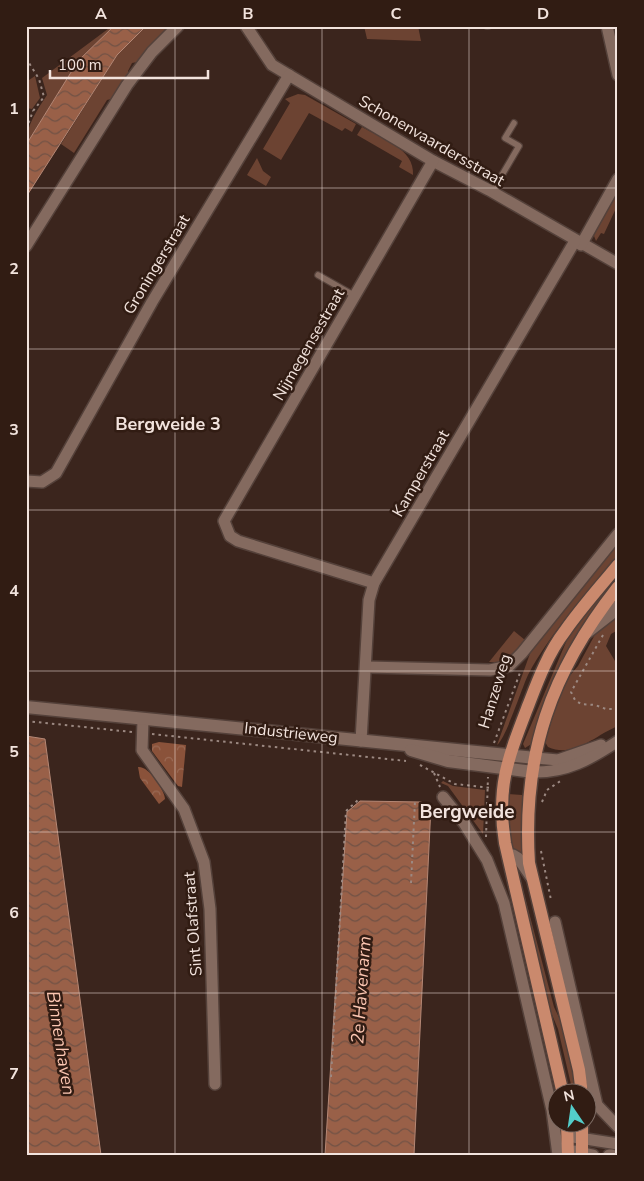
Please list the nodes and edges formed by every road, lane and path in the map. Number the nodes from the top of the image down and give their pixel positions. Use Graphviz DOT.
graph roads {
  1 [pos="178,26"];
  2 [pos="246,26"];
  3 [pos="607,26"];
  4 [pos="26,58"];
  5 [pos="617,69"];
  6 [pos="289,75"];
  7 [pos="26,111"];
  8 [pos="33,111"];
  9 [pos="514,123"];
  10 [pos="26,130"];
  11 [pos="433,161"];
  12 [pos="618,179"];
  13 [pos="492,192"];
  14 [pos="578,243"];
  15 [pos="26,246"];
  16 [pos="618,264"];
  17 [pos="318,275"];
  18 [pos="355,296"];
  19 [pos="26,481"];
  20 [pos="618,534"];
  21 [pos="618,565"];
  22 [pos="374,583"];
  23 [pos="618,587"];
  24 [pos="614,611"];
  25 [pos="583,636"];
  26 [pos="522,653"];
  27 [pos="367,667"];
  28 [pos="26,707"];
  29 [pos="618,709"];
  30 [pos="143,720"];
  31 [pos="26,721"];
  32 [pos="142,733"];
  33 [pos="618,736"];
  34 [pos="362,741"];
  35 [pos="618,741"];
  36 [pos="399,746"];
  37 [pos="491,753"];
  38 [pos="509,756"];
  39 [pos="536,758"];
  40 [pos="412,761"];
  41 [pos="419,765"];
  42 [pos="489,766"];
  43 [pos="506,768"];
  44 [pos="433,772"];
  45 [pos="533,772"];
  46 [pos="487,788"];
  47 [pos="502,788"];
  48 [pos="530,790"];
  49 [pos="443,796"];
  50 [pos="358,800"];
  51 [pos="414,801"];
  52 [pos="540,806"];
  53 [pos="486,837"];
  54 [pos="540,843"];
  55 [pos="508,856"];
  56 [pos="533,880"];
  57 [pos="411,883"];
  58 [pos="555,922"];
  59 [pos="331,1077"];
  60 [pos="215,1084"];
  61 [pos="561,1084"];
  62 [pos="580,1084"];
  63 [pos="618,1127"];
  64 [pos="582,1134"];
  65 [pos="582,1138"];
  66 [pos="566,1144"];
  67 [pos="618,1144"];
  68 [pos="586,1154"];
  1 -- 15 [label="street"];
  2 -- 6 [label="street, Schonenvaardersstraat"];
  3 -- 5 [label="street"];
  4 -- 8 [label="path"];
  6 -- 11 [label="street, Schonenvaardersstraat"];
  6 -- 19 [label="street, Groningerstraat"];
  7 -- 8 [label="path"];
  8 -- 10 [label="path"];
  9 -- 13 [label="lane"];
  11 -- 13 [label="street, Schonenvaardersstraat"];
  11 -- 18 [label="street, Nijmegensestraat"];
  12 -- 14 [label="street, Kamperstraat"];
  13 -- 14 [label="street, Schonenvaardersstraat"];
  14 -- 16 [label="street, Schonenvaardersstraat"];
  14 -- 22 [label="street, Kamperstraat"];
  17 -- 18 [label="lane"];
  18 -- 22 [label="street, Nijmegensestraat"];
  20 -- 26 [label="street, Hanzeweg"];
  21 -- 38 [label="main road"];
  22 -- 27 [label="street, Kamperstraat"];
  23 -- 25 [label="main road"];
  24 -- 25 [label="street"];
  24 -- 29 [label="path"];
  25 -- 39 [label="main road"];
  26 -- 27 [label="street"];
  26 -- 37 [label="path, Hanzeweg"];
  27 -- 34 [label="street, Kamperstraat"];
  28 -- 30 [label="street, Industrieweg"];
  30 -- 32 [label="street, Sint Olafstraat"];
  30 -- 34 [label="street, Industrieweg"];
  31 -- 32 [label="path, Industrieweg"];
  32 -- 40 [label="path, Industrieweg"];
  32 -- 60 [label="street, Sint Olafstraat"];
  33 -- 39 [label="street"];
  34 -- 36 [label="street, Industrieweg"];
  35 -- 45 [label="street"];
  36 -- 37 [label="street, Industrieweg"];
  36 -- 42 [label="street, Industrieweg"];
  37 -- 38 [label="street, Industrieweg"];
  38 -- 39 [label="street, Industrieweg"];
  38 -- 43 [label="main road"];
  39 -- 45 [label="main road"];
  41 -- 44 [label="path"];
  42 -- 43 [label="street, Industrieweg"];
  42 -- 46 [label="path"];
  43 -- 45 [label="street, Industrieweg"];
  43 -- 47 [label="main road"];
  44 -- 46 [label="path"];
  44 -- 49 [label="path"];
  45 -- 48 [label="main road"];
  46 -- 47 [label="path"];
  46 -- 53 [label="path"];
  47 -- 55 [label="main road"];
  48 -- 52 [label="path"];
  48 -- 56 [label="main road"];
  49 -- 66 [label="street"];
  50 -- 59 [label="path"];
  51 -- 57 [label="path"];
  54 -- 58 [label="path"];
  55 -- 56 [label="street"];
  55 -- 61 [label="main road"];
  56 -- 62 [label="main road"];
  58 -- 63 [label="street"];
  64 -- 65 [label="main road"];
  65 -- 66 [label="street"];
  65 -- 67 [label="street"];
  65 -- 68 [label="main road"];
  66 -- 68 [label="street"];
}
